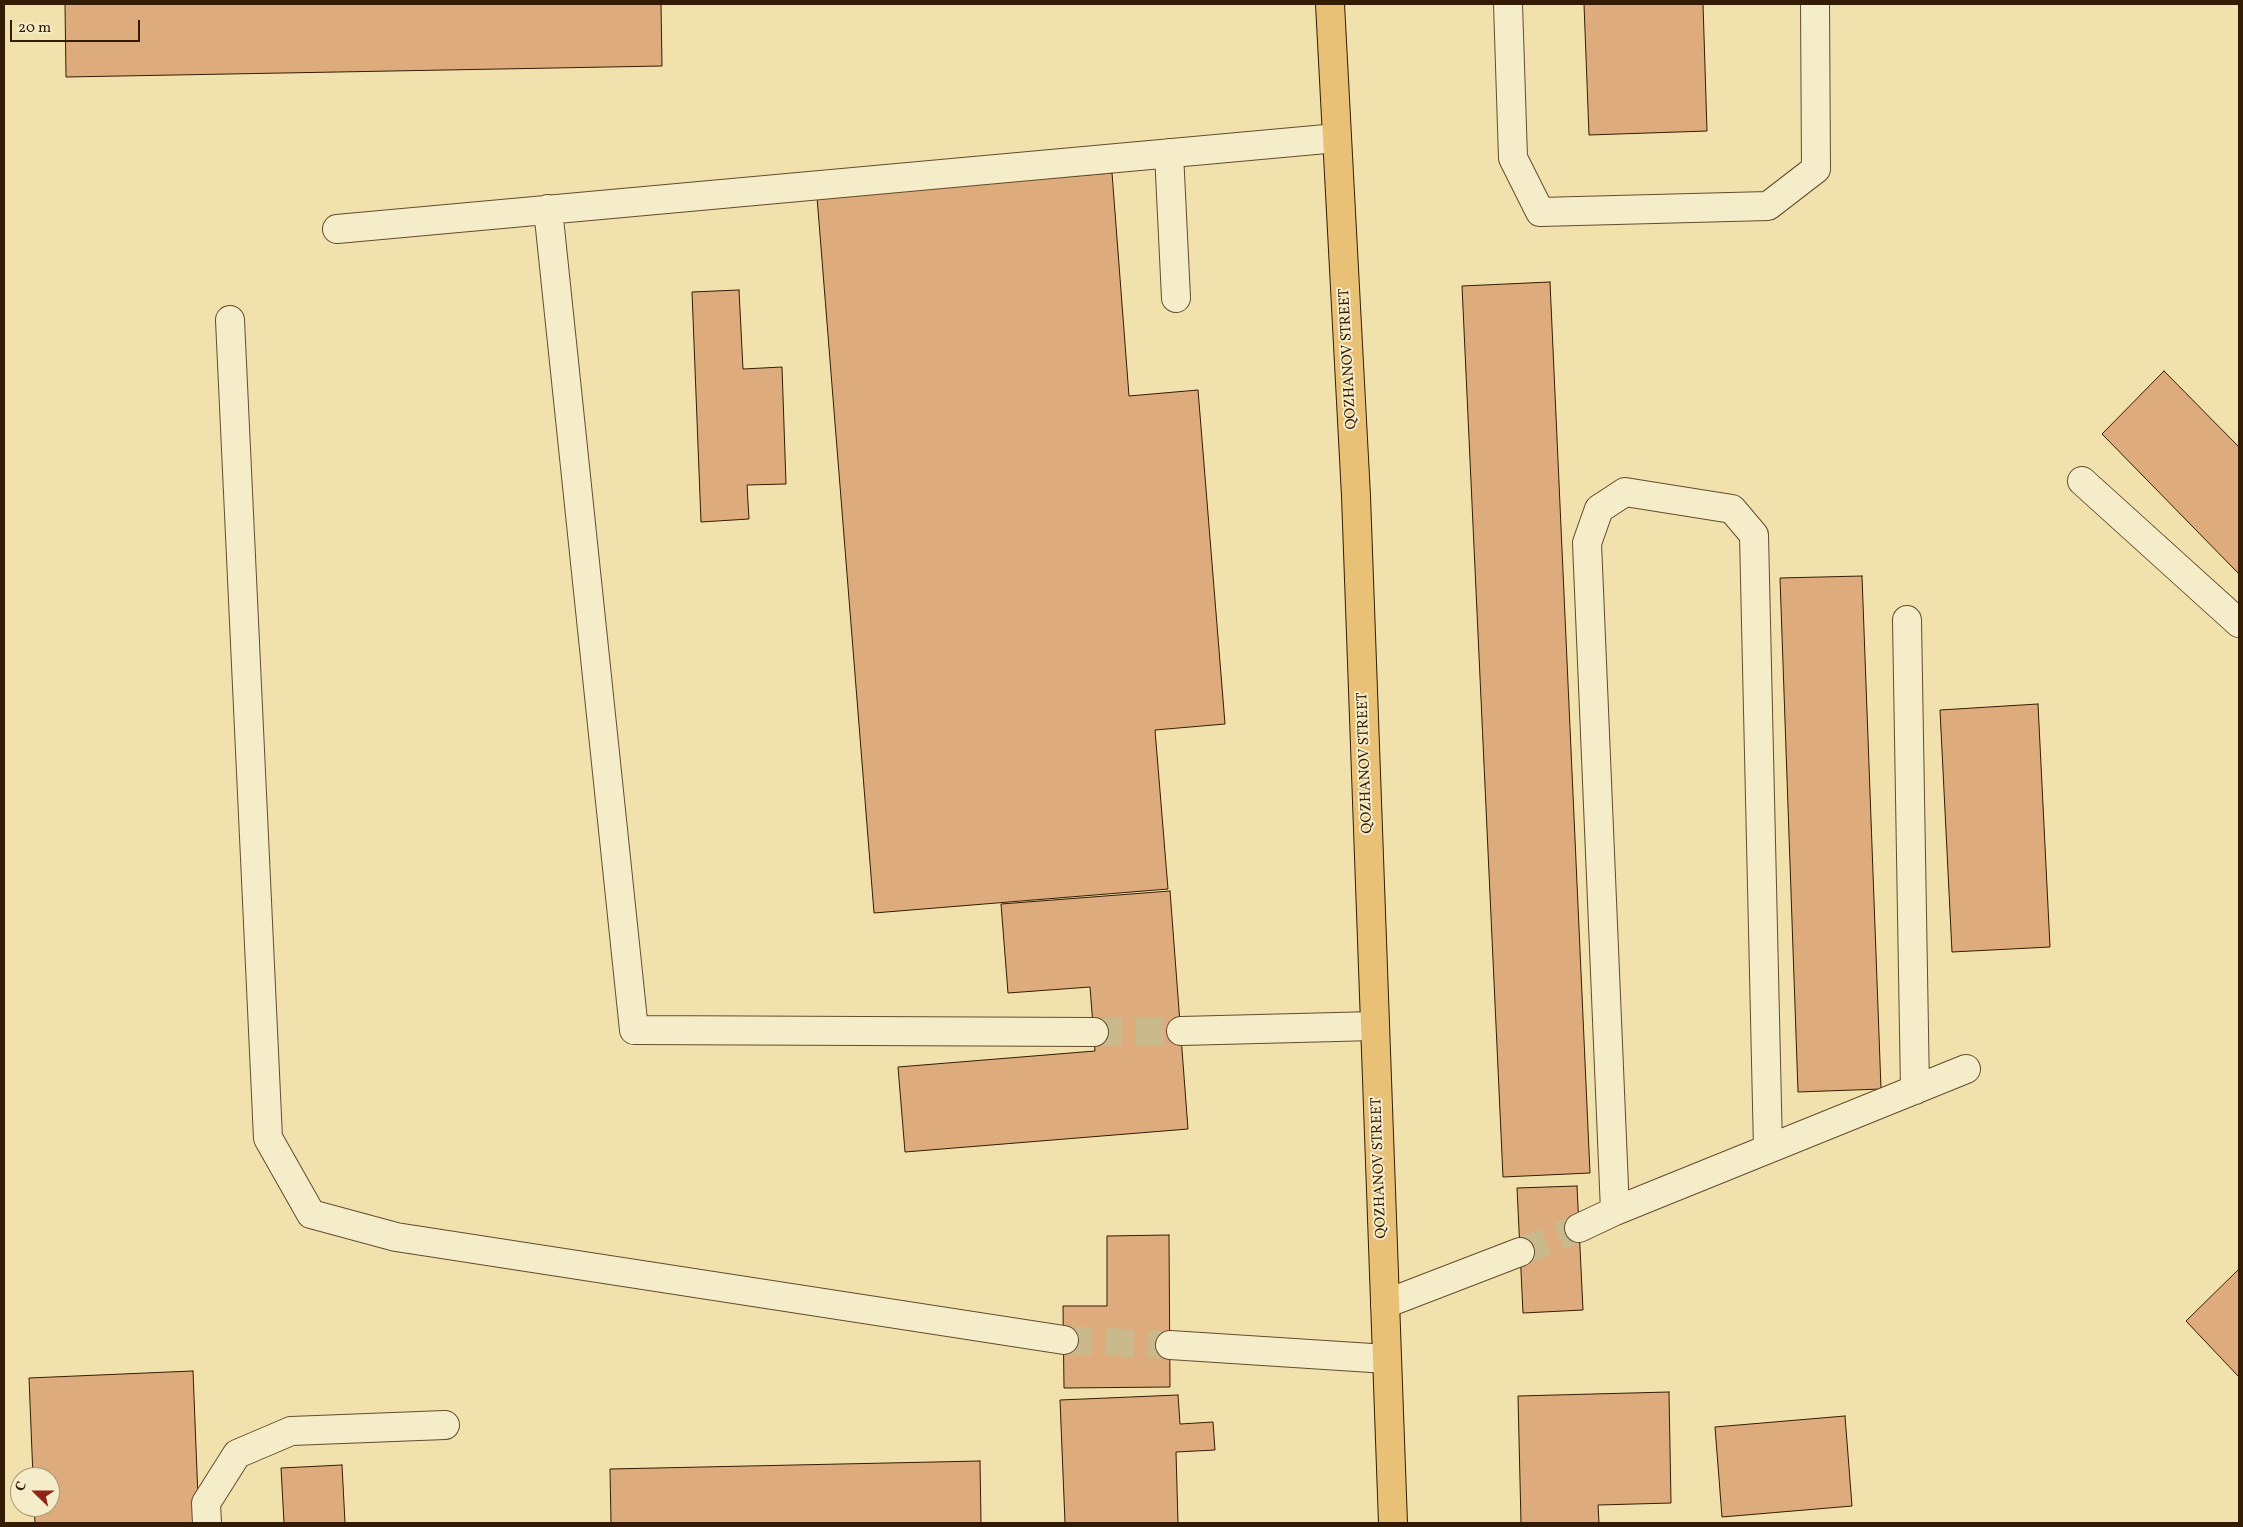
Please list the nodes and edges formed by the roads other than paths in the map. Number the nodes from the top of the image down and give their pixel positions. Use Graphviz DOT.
graph roads {
  1 [pos="1330,4"];
  2 [pos="1508,4"];
  3 [pos="1815,4"];
  4 [pos="1337,138"];
  5 [pos="1169,153"];
  6 [pos="548,209"];
  7 [pos="338,229"];
  8 [pos="1176,298"];
  9 [pos="230,320"];
  10 [pos="2082,481"];
  11 [pos="1908,620"];
  12 [pos="2239,623"];
  13 [pos="1375,1026"];
  14 [pos="1181,1031"];
  15 [pos="1094,1032"];
  16 [pos="1966,1070"];
  17 [pos="1915,1090"];
  18 [pos="1768,1149"];
  19 [pos="1615,1211"];
  20 [pos="1578,1228"];
  21 [pos="1520,1252"];
  22 [pos="1385,1304"];
  23 [pos="1064,1340"];
  24 [pos="1170,1345"];
  25 [pos="1387,1360"];
  26 [pos="445,1425"];
  27 [pos="207,1523"];
  28 [pos="1393,1523"];
  1 -- 4 [label="main road, QOZHANOV STREET"];
  2 -- 3 [label="street"];
  4 -- 5 [label="street"];
  4 -- 13 [label="main road, QOZHANOV STREET"];
  5 -- 6 [label="street"];
  5 -- 8 [label="street"];
  6 -- 7 [label="street"];
  6 -- 15 [label="street"];
  9 -- 23 [label="street"];
  10 -- 12 [label="street"];
  11 -- 17 [label="street"];
  13 -- 14 [label="street"];
  13 -- 22 [label="main road, QOZHANOV STREET"];
  16 -- 17 [label="street"];
  17 -- 18 [label="street"];
  18 -- 19 [label="street"];
  18 -- 19 [label="street"];
  19 -- 20 [label="street"];
  21 -- 22 [label="street"];
  22 -- 25 [label="main road, QOZHANOV STREET"];
  24 -- 25 [label="street"];
  25 -- 28 [label="main road, QOZHANOV STREET"];
  26 -- 27 [label="street"];
}
